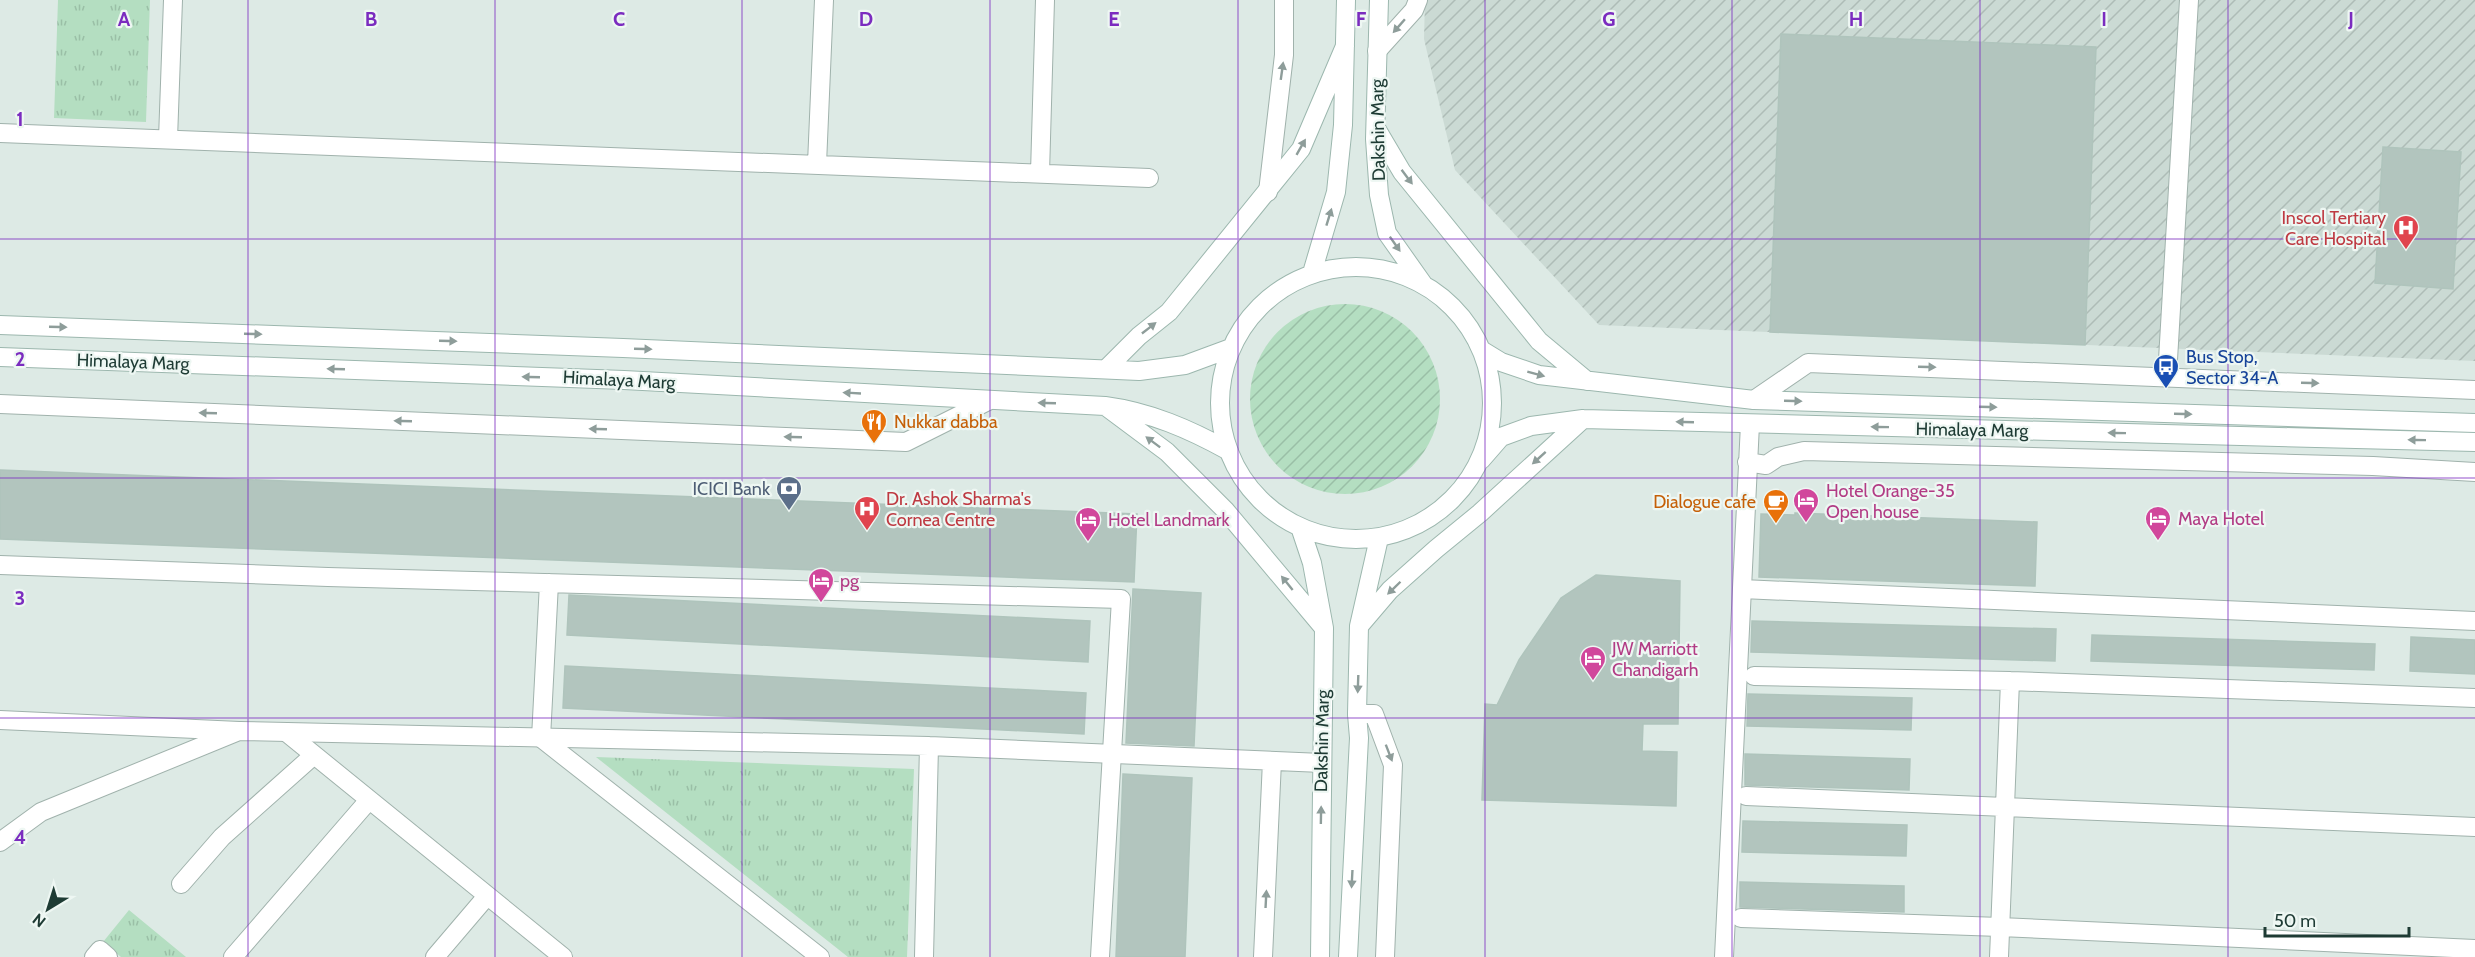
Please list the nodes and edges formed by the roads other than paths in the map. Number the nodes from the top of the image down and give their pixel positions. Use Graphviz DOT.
graph roads {
  1 [pos="172,0"];
  2 [pos="824,0"];
  3 [pos="1045,0"];
  4 [pos="1284,0"];
  5 [pos="1346,0"];
  6 [pos="1379,0"];
  7 [pos="1418,0"];
  8 [pos="2189,0"];
  9 [pos="1345,46"];
  10 [pos="1377,51"];
  11 [pos="1376,128"];
  12 [pos="0,132"];
  13 [pos="168,139"];
  14 [pos="817,164"];
  15 [pos="1040,173"];
  16 [pos="1149,178"];
  17 [pos="1268,192"];
  18 [pos="1312,273"];
  19 [pos="1423,284"];
  20 [pos="0,325"];
  21 [pos="1231,348"];
  22 [pos="1483,351"];
  23 [pos="0,357"];
  24 [pos="1107,368"];
  25 [pos="2167,377"];
  26 [pos="1587,381"];
  27 [pos="2475,390"];
  28 [pos="1754,400"];
  29 [pos="988,401"];
  30 [pos="0,404"];
  31 [pos="1105,406"];
  32 [pos="1583,419"];
  33 [pos="2475,423"];
  34 [pos="1750,424"];
  35 [pos="2475,442"];
  36 [pos="1228,451"];
  37 [pos="1481,460"];
  38 [pos="1747,462"];
  39 [pos="2475,472"];
  40 [pos="1300,527"];
  41 [pos="1379,538"];
  42 [pos="0,565"];
  43 [pos="549,584"];
  44 [pos="1742,589"];
  45 [pos="2475,621"];
  46 [pos="1359,626"];
  47 [pos="1324,628"];
  48 [pos="1754,676"];
  49 [pos="2010,681"];
  50 [pos="2475,698"];
  51 [pos="1357,714"];
  52 [pos="0,720"];
  53 [pos="239,731"];
  54 [pos="286,732"];
  55 [pos="541,738"];
  56 [pos="929,746"];
  57 [pos="1111,754"];
  58 [pos="314,755"];
  59 [pos="1272,761"];
  60 [pos="1322,763"];
  61 [pos="1746,796"];
  62 [pos="369,800"];
  63 [pos="2005,806"];
  64 [pos="2475,827"];
  65 [pos="0,842"];
  66 [pos="181,884"];
  67 [pos="487,896"];
  68 [pos="1741,918"];
  69 [pos="2000,927"];
  70 [pos="2475,950"];
  71 [pos="94,957"];
  72 [pos="108,957"];
  73 [pos="233,957"];
  74 [pos="435,957"];
  75 [pos="562,957"];
  76 [pos="820,957"];
  77 [pos="924,957"];
  78 [pos="1100,957"];
  79 [pos="1263,957"];
  80 [pos="1320,957"];
  81 [pos="1348,957"];
  82 [pos="1385,957"];
  83 [pos="1724,957"];
  84 [pos="1999,957"];
  1 -- 13 [label="street"];
  2 -- 14 [label="street"];
  3 -- 15 [label="street"];
  17 -- 4 [label="street, one-way"];
  5 -- 9 [label="street, Dakshin Marg"];
  6 -- 10 [label="street, Dakshin Marg"];
  7 -- 10 [label="street, one-way"];
  8 -- 25 [label="street"];
  17 -- 9 [label="street, one-way"];
  18 -- 9 [label="street, Dakshin Marg, one-way"];
  10 -- 11 [label="street, Dakshin Marg"];
  11 -- 19 [label="street, Dakshin Marg, one-way"];
  11 -- 26 [label="street, one-way"];
  12 -- 13 [label="street"];
  13 -- 14 [label="street"];
  14 -- 15 [label="street"];
  15 -- 16 [label="street"];
  24 -- 17 [label="street, one-way"];
  18 -- 19 [label="street"];
  18 -- 21 [label="street"];
  19 -- 22 [label="street"];
  20 -- 24 [label="street, Himalaya Marg, one-way"];
  21 -- 24 [label="street, Himalaya Marg"];
  21 -- 36 [label="street"];
  22 -- 26 [label="street, Himalaya Marg, one-way"];
  22 -- 37 [label="street"];
  29 -- 23 [label="street, Himalaya Marg, one-way"];
  25 -- 27 [label="street, one-way"];
  28 -- 25 [label="street, one-way"];
  26 -- 28 [label="street, Himalaya Marg"];
  28 -- 33 [label="street, Himalaya Marg, one-way"];
  29 -- 30 [label="street, one-way"];
  31 -- 29 [label="street, Himalaya Marg, one-way"];
  31 -- 36 [label="street, Himalaya Marg"];
  47 -- 31 [label="street, one-way"];
  34 -- 32 [label="street, Himalaya Marg, one-way"];
  32 -- 37 [label="street, Himalaya Marg"];
  32 -- 46 [label="street, one-way"];
  35 -- 34 [label="street, Himalaya Marg, one-way"];
  34 -- 38 [label="street"];
  36 -- 40 [label="street"];
  37 -- 41 [label="street"];
  38 -- 39 [label="street"];
  38 -- 44 [label="street"];
  40 -- 41 [label="street"];
  40 -- 47 [label="street, Dakshin Marg"];
  41 -- 46 [label="street, Dakshin Marg"];
  42 -- 43 [label="street"];
  43 -- 55 [label="street"];
  43 -- 57 [label="street"];
  44 -- 45 [label="street"];
  44 -- 83 [label="street"];
  46 -- 51 [label="street, Dakshin Marg, one-way"];
  47 -- 60 [label="street, Dakshin Marg"];
  48 -- 49 [label="street"];
  49 -- 50 [label="street"];
  49 -- 63 [label="street"];
  51 -- 81 [label="street, Dakshin Marg, one-way"];
  51 -- 82 [label="street, one-way"];
  52 -- 53 [label="street"];
  53 -- 54 [label="street"];
  53 -- 65 [label="street"];
  54 -- 55 [label="street"];
  54 -- 58 [label="street"];
  55 -- 56 [label="street"];
  55 -- 76 [label="street"];
  56 -- 57 [label="street"];
  56 -- 77 [label="street"];
  57 -- 59 [label="street"];
  57 -- 78 [label="street"];
  58 -- 62 [label="street"];
  58 -- 66 [label="street"];
  59 -- 60 [label="street"];
  79 -- 59 [label="street, one-way"];
  80 -- 60 [label="street, Dakshin Marg, one-way"];
  61 -- 63 [label="street"];
  62 -- 67 [label="street"];
  62 -- 73 [label="street"];
  63 -- 64 [label="street"];
  63 -- 69 [label="street"];
  67 -- 74 [label="street"];
  67 -- 75 [label="street"];
  68 -- 69 [label="street"];
  69 -- 70 [label="street"];
  69 -- 84 [label="street"];
  71 -- 72 [label="street"];
}
